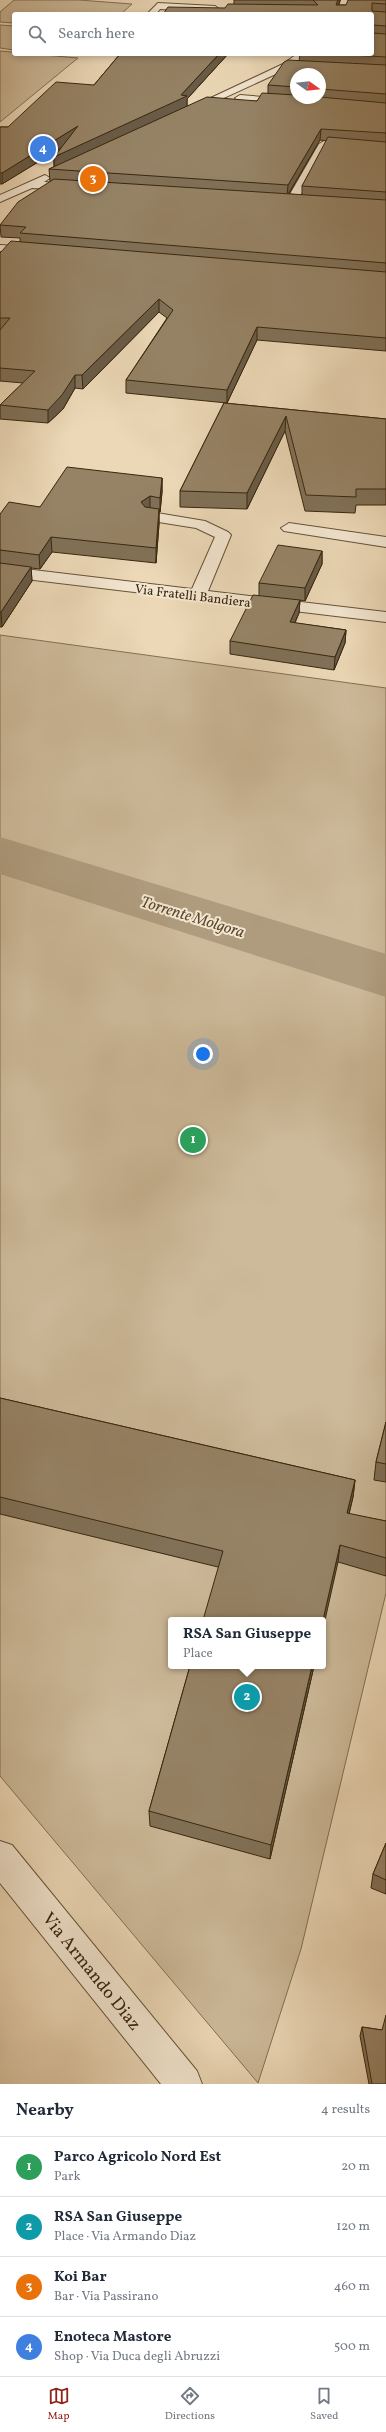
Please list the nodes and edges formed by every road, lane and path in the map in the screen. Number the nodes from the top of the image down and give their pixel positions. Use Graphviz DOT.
graph roads {
  1 [pos="344,0"];
  2 [pos="221,9"];
  3 [pos="153,12"];
  4 [pos="341,12"];
  5 [pos="301,56"];
  6 [pos="286,66"];
  7 [pos="300,67"];
  8 [pos="240,98"];
  9 [pos="290,102"];
  10 [pos="177,116"];
  11 [pos="386,149"];
  12 [pos="54,173"];
  13 [pos="43,179"];
  14 [pos="33,185"];
  15 [pos="85,188"];
  16 [pos="0,190"];
  17 [pos="0,199"];
  18 [pos="308,202"];
  19 [pos="0,248"];
  20 [pos="47,252"];
  21 [pos="151,517"];
  22 [pos="288,528"];
  23 [pos="386,542"];
  24 [pos="0,571"];
  25 [pos="198,595"];
  26 [pos="385,612"];
  27 [pos="0,1858"];
  28 [pos="184,2084"];
  1 -- 4 [label="street"];
  2 -- 3 [label="street"];
  5 -- 6 [label="street"];
  6 -- 7 [label="street"];
  6 -- 10 [label="street"];
  8 -- 9 [label="street"];
  11 -- 18 [label="street"];
  12 -- 13 [label="street"];
  13 -- 14 [label="street"];
  13 -- 16 [label="street"];
  14 -- 15 [label="street"];
  14 -- 17 [label="street"];
  19 -- 20 [label="street"];
  21 -- 25 [label="street"];
  22 -- 23 [label="street"];
  24 -- 25 [label="street, Via Fratelli Bandiera"];
  25 -- 26 [label="street, Via Fratelli Bandiera"];
  27 -- 28 [label="street, Via Armando Diaz"];
}
